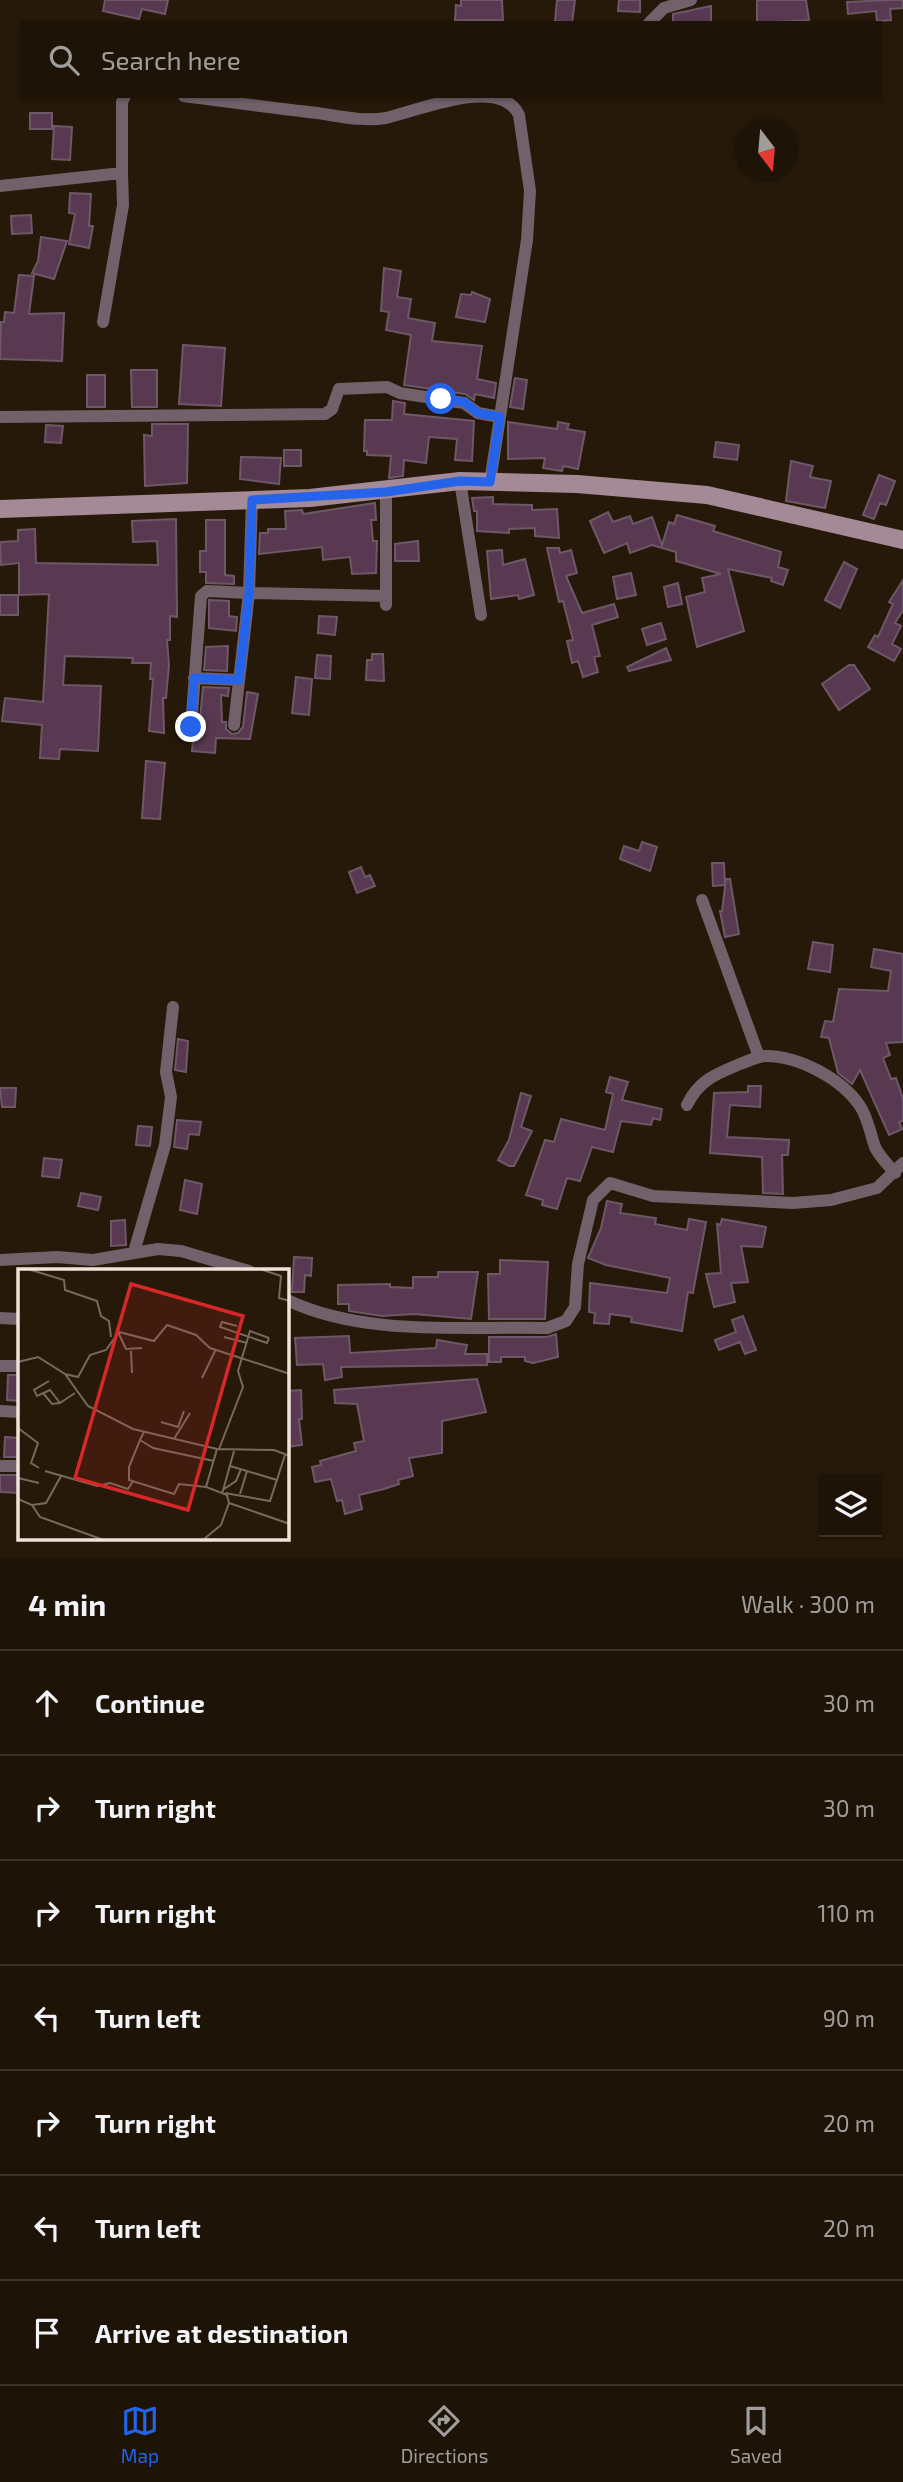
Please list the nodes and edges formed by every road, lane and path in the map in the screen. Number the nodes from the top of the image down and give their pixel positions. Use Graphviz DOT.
graph roads {
  1 [pos="691,0"];
  2 [pos="651,21"];
  3 [pos="124,98"];
  4 [pos="199,98"];
  5 [pos="462,98"];
  6 [pos="486,98"];
  7 [pos="122,173"];
  8 [pos="0,186"];
  9 [pos="103,322"];
  10 [pos="0,417"];
  11 [pos="500,417"];
  12 [pos="460,481"];
  13 [pos="490,482"];
  14 [pos="386,492"];
  15 [pos="252,500"];
  16 [pos="0,509"];
  17 [pos="903,540"];
  18 [pos="249,593"];
  19 [pos="481,615"];
  20 [pos="194,678"];
  21 [pos="239,680"];
  22 [pos="234,724"];
  23 [pos="191,727"];
  24 [pos="702,900"];
  25 [pos="173,1007"];
  26 [pos="759,1057"];
  27 [pos="687,1105"];
  28 [pos="899,1168"];
  29 [pos="134,1252"];
  30 [pos="0,1261"];
  31 [pos="26,1266"];
  32 [pos="242,1269"];
  33 [pos="289,1301"];
  34 [pos="0,1318"];
  35 [pos="18,1318"];
  36 [pos="0,1366"];
  37 [pos="18,1366"];
  38 [pos="0,1411"];
  39 [pos="18,1412"];
  40 [pos="0,1466"];
  41 [pos="18,1466"];
  1 -- 2 [label="street"];
  3 -- 7 [label="street"];
  4 -- 5 [label="street"];
  6 -- 11 [label="street"];
  7 -- 8 [label="street"];
  7 -- 9 [label="street"];
  10 -- 11 [label="street"];
  11 -- 13 [label="street"];
  12 -- 13 [label="main road"];
  12 -- 14 [label="main road"];
  12 -- 19 [label="street"];
  13 -- 17 [label="main road"];
  14 -- 15 [label="main road"];
  14 -- 18 [label="street"];
  15 -- 16 [label="main road"];
  15 -- 18 [label="street"];
  18 -- 20 [label="street"];
  18 -- 21 [label="street"];
  20 -- 21 [label="street"];
  20 -- 23 [label="street"];
  21 -- 22 [label="street"];
  24 -- 26 [label="street"];
  25 -- 29 [label="street"];
  26 -- 27 [label="street"];
  26 -- 28 [label="street"];
  28 -- 33 [label="street"];
  29 -- 31 [label="street"];
  29 -- 32 [label="street"];
  30 -- 31 [label="street"];
  34 -- 35 [label="street"];
  36 -- 37 [label="street"];
  38 -- 39 [label="street"];
  40 -- 41 [label="street"];
}
